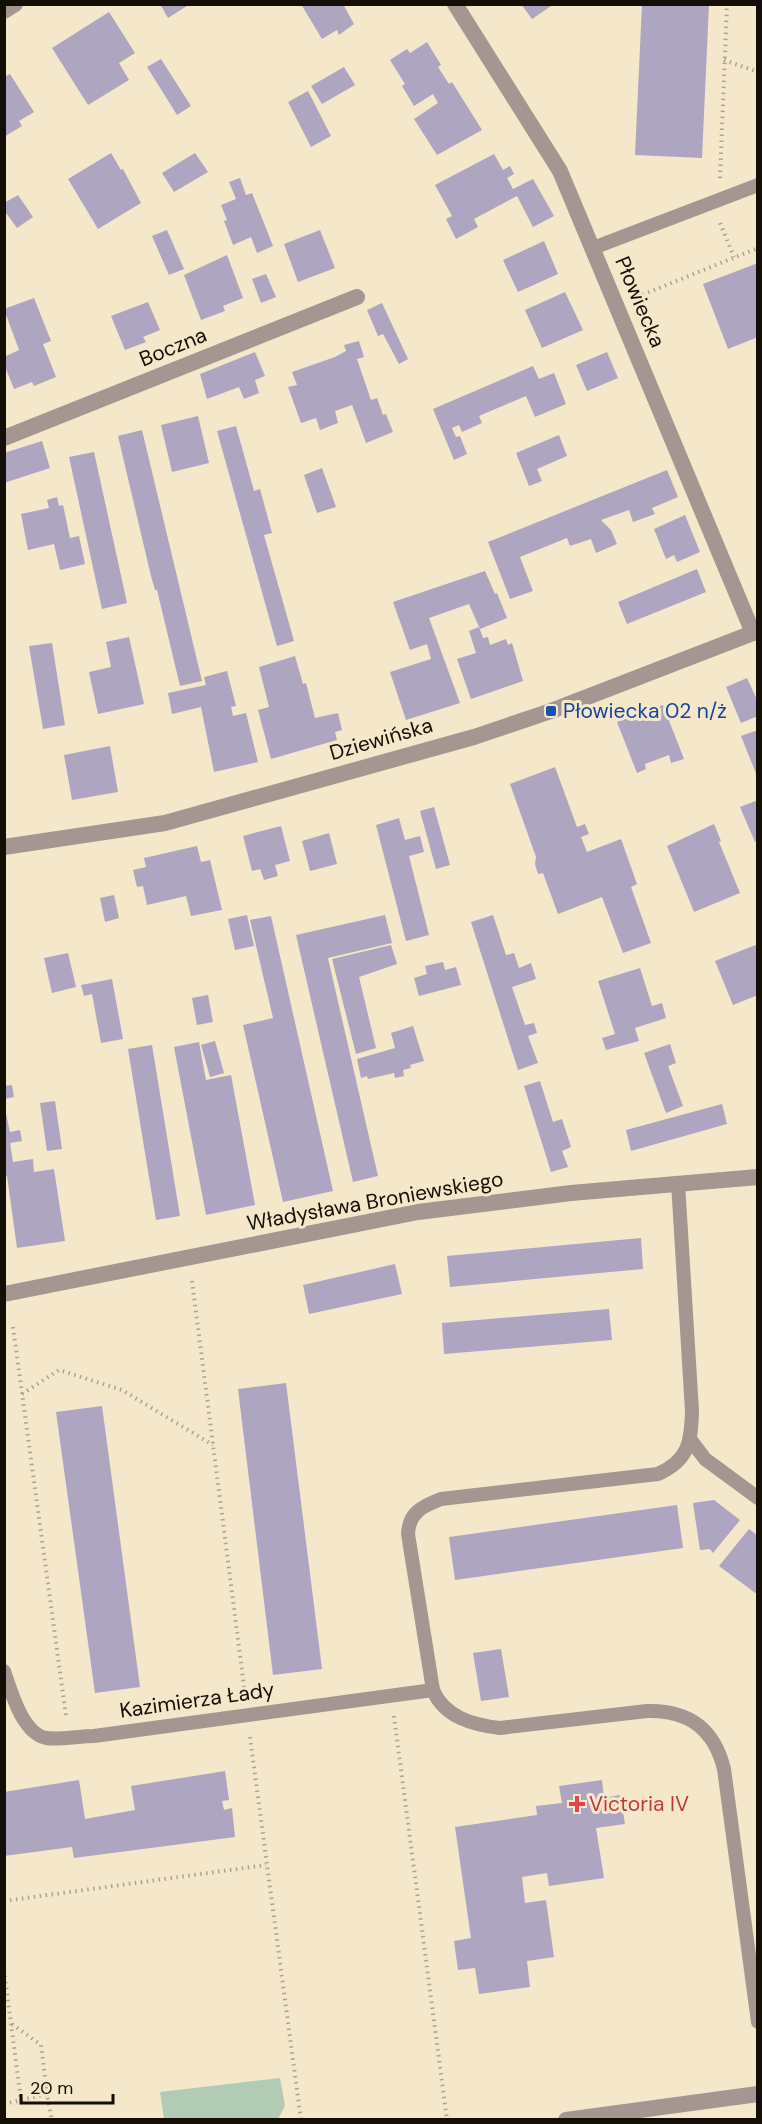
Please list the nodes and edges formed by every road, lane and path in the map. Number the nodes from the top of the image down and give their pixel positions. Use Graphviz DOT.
graph roads {
  1 [pos="15,4"];
  2 [pos="455,4"];
  3 [pos="727,4"];
  4 [pos="4,11"];
  5 [pos="724,60"];
  6 [pos="758,72"];
  7 [pos="758,185"];
  8 [pos="719,199"];
  9 [pos="593,248"];
  10 [pos="758,248"];
  11 [pos="734,257"];
  12 [pos="357,297"];
  13 [pos="616,306"];
  14 [pos="4,438"];
  15 [pos="755,632"];
  16 [pos="4,847"];
  17 [pos="758,1177"];
  18 [pos="678,1183"];
  19 [pos="189,1258"];
  20 [pos="4,1294"];
  21 [pos="13,1327"];
  22 [pos="22,1394"];
  23 [pos="690,1439"];
  24 [pos="213,1445"];
  25 [pos="758,1498"];
  26 [pos="4,1671"];
  27 [pos="433,1690"];
  28 [pos="392,1695"];
  29 [pos="9,1697"];
  30 [pos="247,1714"];
  31 [pos="69,1737"];
  32 [pos="266,1865"];
  33 [pos="4,1901"];
  34 [pos="4,1970"];
  35 [pos="758,2022"];
  36 [pos="11,2024"];
  37 [pos="47,2094"];
  38 [pos="758,2094"];
  39 [pos="21,2100"];
  40 [pos="4,2104"];
  41 [pos="52,2120"];
  42 [pos="301,2120"];
  43 [pos="447,2120"];
  44 [pos="566,2120"];
  1 -- 4 [label="street"];
  2 -- 9 [label="street, Płowiecka"];
  3 -- 5 [label="path"];
  5 -- 6 [label="path"];
  5 -- 8 [label="path"];
  7 -- 8 [label="lane"];
  8 -- 9 [label="lane"];
  8 -- 11 [label="path"];
  9 -- 13 [label="street, Płowiecka"];
  10 -- 11 [label="path"];
  11 -- 13 [label="path"];
  12 -- 14 [label="street, Boczna"];
  13 -- 15 [label="street, Płowiecka"];
  15 -- 16 [label="street, Dziewińska"];
  17 -- 18 [label="street, Władysława Broniewskiego"];
  18 -- 19 [label="street, Władysława Broniewskiego"];
  18 -- 23 [label="lane"];
  19 -- 20 [label="street, Władysława Broniewskiego"];
  19 -- 24 [label="path"];
  21 -- 22 [label="path"];
  22 -- 24 [label="path"];
  22 -- 31 [label="path"];
  23 -- 25 [label="lane"];
  23 -- 27 [label="lane"];
  24 -- 30 [label="path"];
  26 -- 29 [label="lane, Kazimierza Łady"];
  27 -- 28 [label="lane, Kazimierza Łady"];
  27 -- 35 [label="lane"];
  28 -- 30 [label="lane, Kazimierza Łady"];
  28 -- 43 [label="path"];
  29 -- 31 [label="lane, Kazimierza Łady"];
  30 -- 31 [label="lane, Kazimierza Łady"];
  30 -- 32 [label="path"];
  32 -- 33 [label="path"];
  32 -- 42 [label="path"];
  34 -- 36 [label="path"];
  36 -- 37 [label="path"];
  36 -- 39 [label="path"];
  37 -- 39 [label="path"];
  37 -- 41 [label="path"];
  38 -- 44 [label="street"];
  39 -- 40 [label="path"];
}
